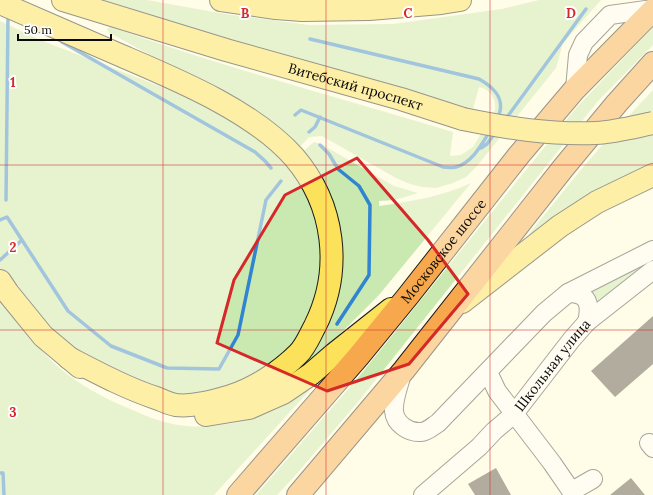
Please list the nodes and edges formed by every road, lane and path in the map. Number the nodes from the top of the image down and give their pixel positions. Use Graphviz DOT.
graph roads {
  1 [pos="64,0"];
  2 [pos="222,0"];
  3 [pos="460,0"];
  4 [pos="0,3"];
  5 [pos="653,10"];
  6 [pos="653,63"];
  7 [pos="653,123"];
  8 [pos="653,175"];
  9 [pos="653,250"];
  10 [pos="653,270"];
  11 [pos="0,281"];
  12 [pos="568,293"];
  13 [pos="408,296"];
  14 [pos="450,311"];
  15 [pos="587,322"];
  16 [pos="69,358"];
  17 [pos="404,370"];
  18 [pos="488,372"];
  19 [pos="514,414"];
  20 [pos="593,479"];
  21 [pos="573,493"];
  22 [pos="238,495"];
  23 [pos="298,495"];
  24 [pos="423,495"];
  1 -- 7 [label="main road, Витебский проспект, bridge"];
  2 -- 3 [label="main road"];
  4 -- 16 [label="main road"];
  5 -- 13 [label="highway, Московское шоссе"];
  6 -- 14 [label="highway"];
  8 -- 14 [label="main road"];
  9 -- 12 [label="street"];
  10 -- 15 [label="street, Школьная улица"];
  11 -- 16 [label="main road"];
  12 -- 15 [label="street"];
  12 -- 18 [label="street"];
  13 -- 16 [label="main road"];
  13 -- 22 [label="highway, Московское шоссе"];
  14 -- 17 [label="highway"];
  15 -- 19 [label="street, Школьная улица"];
  17 -- 18 [label="street"];
  17 -- 23 [label="highway"];
  18 -- 19 [label="street"];
  19 -- 21 [label="street, Школьная улица"];
  19 -- 24 [label="street"];
  20 -- 21 [label="street"];
}
